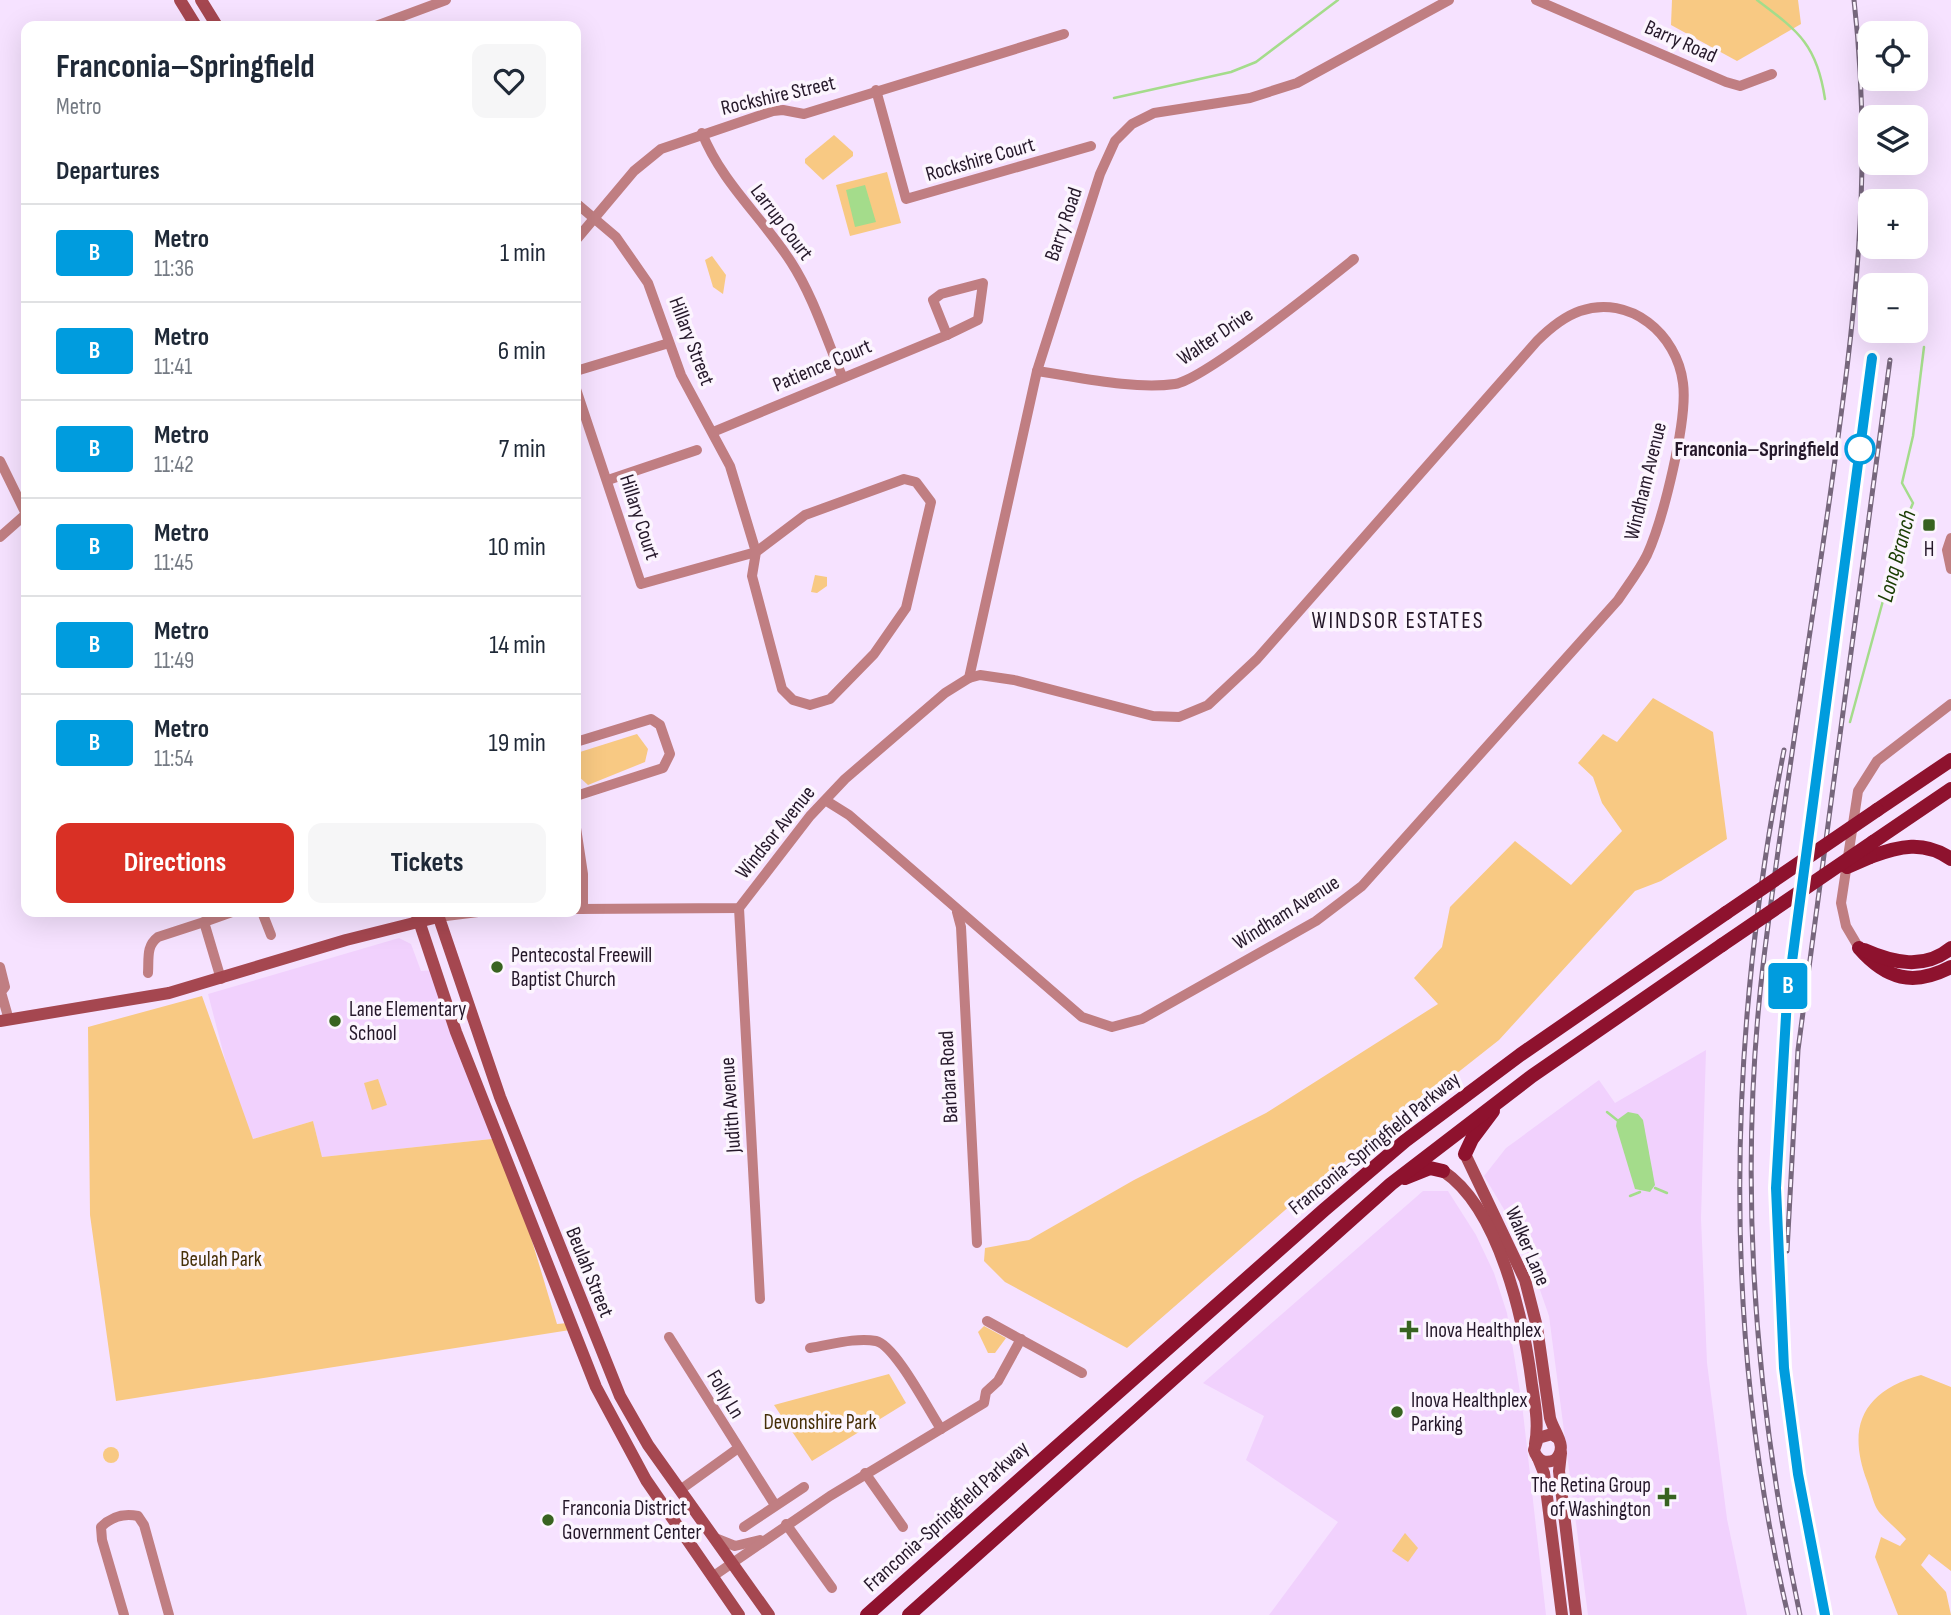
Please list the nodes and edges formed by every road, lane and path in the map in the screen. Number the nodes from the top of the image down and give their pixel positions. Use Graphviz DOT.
graph roads {
  1 [pos="180,0"];
  2 [pos="201,0"];
  3 [pos="446,0"];
  4 [pos="1449,0"];
  5 [pos="1536,0"];
  6 [pos="193,21"];
  7 [pos="213,21"];
  8 [pos="389,21"];
  9 [pos="1064,34"];
  10 [pos="1772,75"];
  11 [pos="876,90"];
  12 [pos="702,133"];
  13 [pos="1091,146"];
  14 [pos="581,207"];
  15 [pos="596,218"];
  16 [pos="581,234"];
  17 [pos="1354,259"];
  18 [pos="947,335"];
  19 [pos="669,343"];
  20 [pos="581,369"];
  21 [pos="1037,371"];
  22 [pos="842,376"];
  23 [pos="581,403"];
  24 [pos="713,432"];
  25 [pos="697,450"];
  26 [pos="0,461"];
  27 [pos="608,480"];
  28 [pos="21,504"];
  29 [pos="21,518"];
  30 [pos="0,537"];
  31 [pos="1951,538"];
  32 [pos="756,552"];
  33 [pos="1951,569"];
  34 [pos="969,678"];
  35 [pos="1951,704"];
  36 [pos="581,740"];
  37 [pos="1951,760"];
  38 [pos="1951,789"];
  39 [pos="581,794"];
  40 [pos="825,800"];
  41 [pos="1951,859"];
  42 [pos="581,861"];
  43 [pos="1823,876"];
  44 [pos="581,897"];
  45 [pos="738,908"];
  46 [pos="581,909"];
  47 [pos="956,910"];
  48 [pos="218,917"];
  49 [pos="264,917"];
  50 [pos="415,917"];
  51 [pos="418,917"];
  52 [pos="438,917"];
  53 [pos="204,922"];
  54 [pos="271,935"];
  55 [pos="1859,948"];
  56 [pos="1951,948"];
  57 [pos="0,967"];
  58 [pos="1951,967"];
  59 [pos="148,973"];
  60 [pos="221,979"];
  61 [pos="1,992"];
  62 [pos="5,1020"];
  63 [pos="1505,1096"];
  64 [pos="1465,1154"];
  65 [pos="1443,1171"];
  66 [pos="1391,1184"];
  67 [pos="977,1243"];
  68 [pos="760,1299"];
  69 [pos="987,1321"];
  70 [pos="669,1337"];
  71 [pos="1021,1339"];
  72 [pos="810,1348"];
  73 [pos="1082,1373"];
  74 [pos="941,1429"];
  75 [pos="1559,1439"];
  76 [pos="1535,1444"];
  77 [pos="737,1449"];
  78 [pos="1561,1453"];
  79 [pos="1538,1458"];
  80 [pos="865,1473"];
  81 [pos="804,1488"];
  82 [pos="680,1490"];
  83 [pos="775,1505"];
  84 [pos="786,1524"];
  85 [pos="744,1527"];
  86 [pos="903,1527"];
  87 [pos="714,1538"];
  88 [pos="764,1538"];
  89 [pos="732,1563"];
  90 [pos="712,1577"];
  91 [pos="832,1588"];
  92 [pos="124,1615"];
  93 [pos="169,1615"];
  94 [pos="739,1615"];
  95 [pos="769,1615"];
  96 [pos="867,1615"];
  97 [pos="909,1615"];
  98 [pos="1562,1615"];
  99 [pos="1576,1615"];
  1 -- 6 [label="main road"];
  2 -- 7 [label="main road"];
  3 -- 8 [label="street"];
  4 -- 21 [label="street, Barry Road"];
  5 -- 10 [label="street, Barry Road"];
  9 -- 11 [label="street, Rockshire Street"];
  11 -- 12 [label="street, Rockshire Street"];
  11 -- 13 [label="street, Rockshire Court"];
  12 -- 15 [label="street, Rockshire Street"];
  12 -- 22 [label="street, Larrup Court"];
  14 -- 15 [label="street, Hillary Street"];
  15 -- 16 [label="street, Rockshire Street"];
  15 -- 19 [label="street, Hillary Street"];
  17 -- 21 [label="street, Walter Drive"];
  18 -- 18 [label="street, Patience Court"];
  18 -- 22 [label="street, Patience Court"];
  19 -- 20 [label="street"];
  19 -- 24 [label="street, Hillary Street"];
  21 -- 34 [label="street, Barry Road"];
  22 -- 24 [label="street, Patience Court"];
  23 -- 27 [label="street, Hillary Court"];
  24 -- 32 [label="street, Hillary Street"];
  25 -- 27 [label="street"];
  26 -- 28 [label="street"];
  27 -- 32 [label="street, Hillary Court"];
  29 -- 30 [label="street"];
  31 -- 33 [label="street"];
  32 -- 32 [label="street, Hillary Street"];
  34 -- 40 [label="street, Windsor Avenue"];
  34 -- 47 [label="street, Windham Avenue"];
  35 -- 55 [label="street"];
  36 -- 39 [label="street"];
  37 -- 96 [label="main road, Franconia-Springfield Parkway, bridge"];
  38 -- 43 [label="main road, Franconia-Springfield Parkway, bridge"];
  40 -- 45 [label="street, Windsor Avenue"];
  40 -- 47 [label="street, Windham Avenue"];
  41 -- 43 [label="main road, bridge"];
  42 -- 44 [label="street"];
  43 -- 63 [label="main road, Franconia-Springfield Parkway, bridge"];
  45 -- 46 [label="street, Windsor Avenue"];
  45 -- 68 [label="street, Judith Avenue"];
  47 -- 67 [label="street, Barbara Road"];
  48 -- 53 [label="street"];
  49 -- 54 [label="street"];
  50 -- 60 [label="main road"];
  51 -- 90 [label="main road, Beulah Street"];
  52 -- 82 [label="main road, Beulah Street"];
  53 -- 59 [label="street"];
  53 -- 60 [label="street"];
  55 -- 56 [label="main road"];
  55 -- 58 [label="main road"];
  57 -- 61 [label="street"];
  60 -- 62 [label="main road"];
  61 -- 62 [label="street"];
  63 -- 64 [label="main road"];
  63 -- 66 [label="main road, Franconia-Springfield Parkway"];
  64 -- 75 [label="main road, Walker Lane"];
  65 -- 66 [label="main road"];
  65 -- 76 [label="main road, Walker Lane"];
  66 -- 97 [label="main road, Franconia-Springfield Parkway"];
  69 -- 71 [label="street"];
  70 -- 77 [label="street, Folly Ln"];
  71 -- 73 [label="street"];
  71 -- 74 [label="street"];
  72 -- 74 [label="street"];
  74 -- 80 [label="street"];
  75 -- 76 [label="main road"];
  75 -- 78 [label="main road, Walker Lane"];
  76 -- 79 [label="main road, Walker Lane"];
  77 -- 82 [label="street"];
  77 -- 83 [label="street, Folly Ln"];
  78 -- 79 [label="main road"];
  78 -- 99 [label="main road, Walker Lane"];
  79 -- 98 [label="main road, Walker Lane"];
  80 -- 84 [label="street"];
  80 -- 86 [label="street"];
  81 -- 83 [label="street"];
  82 -- 87 [label="main road, Beulah Street"];
  83 -- 85 [label="street"];
  84 -- 88 [label="street"];
  84 -- 91 [label="street"];
  87 -- 88 [label="street"];
  87 -- 89 [label="main road, Beulah Street"];
  88 -- 89 [label="street"];
  89 -- 90 [label="street"];
  89 -- 95 [label="main road, Beulah Street"];
  90 -- 94 [label="main road, Beulah Street"];
  92 -- 93 [label="street"];
}
